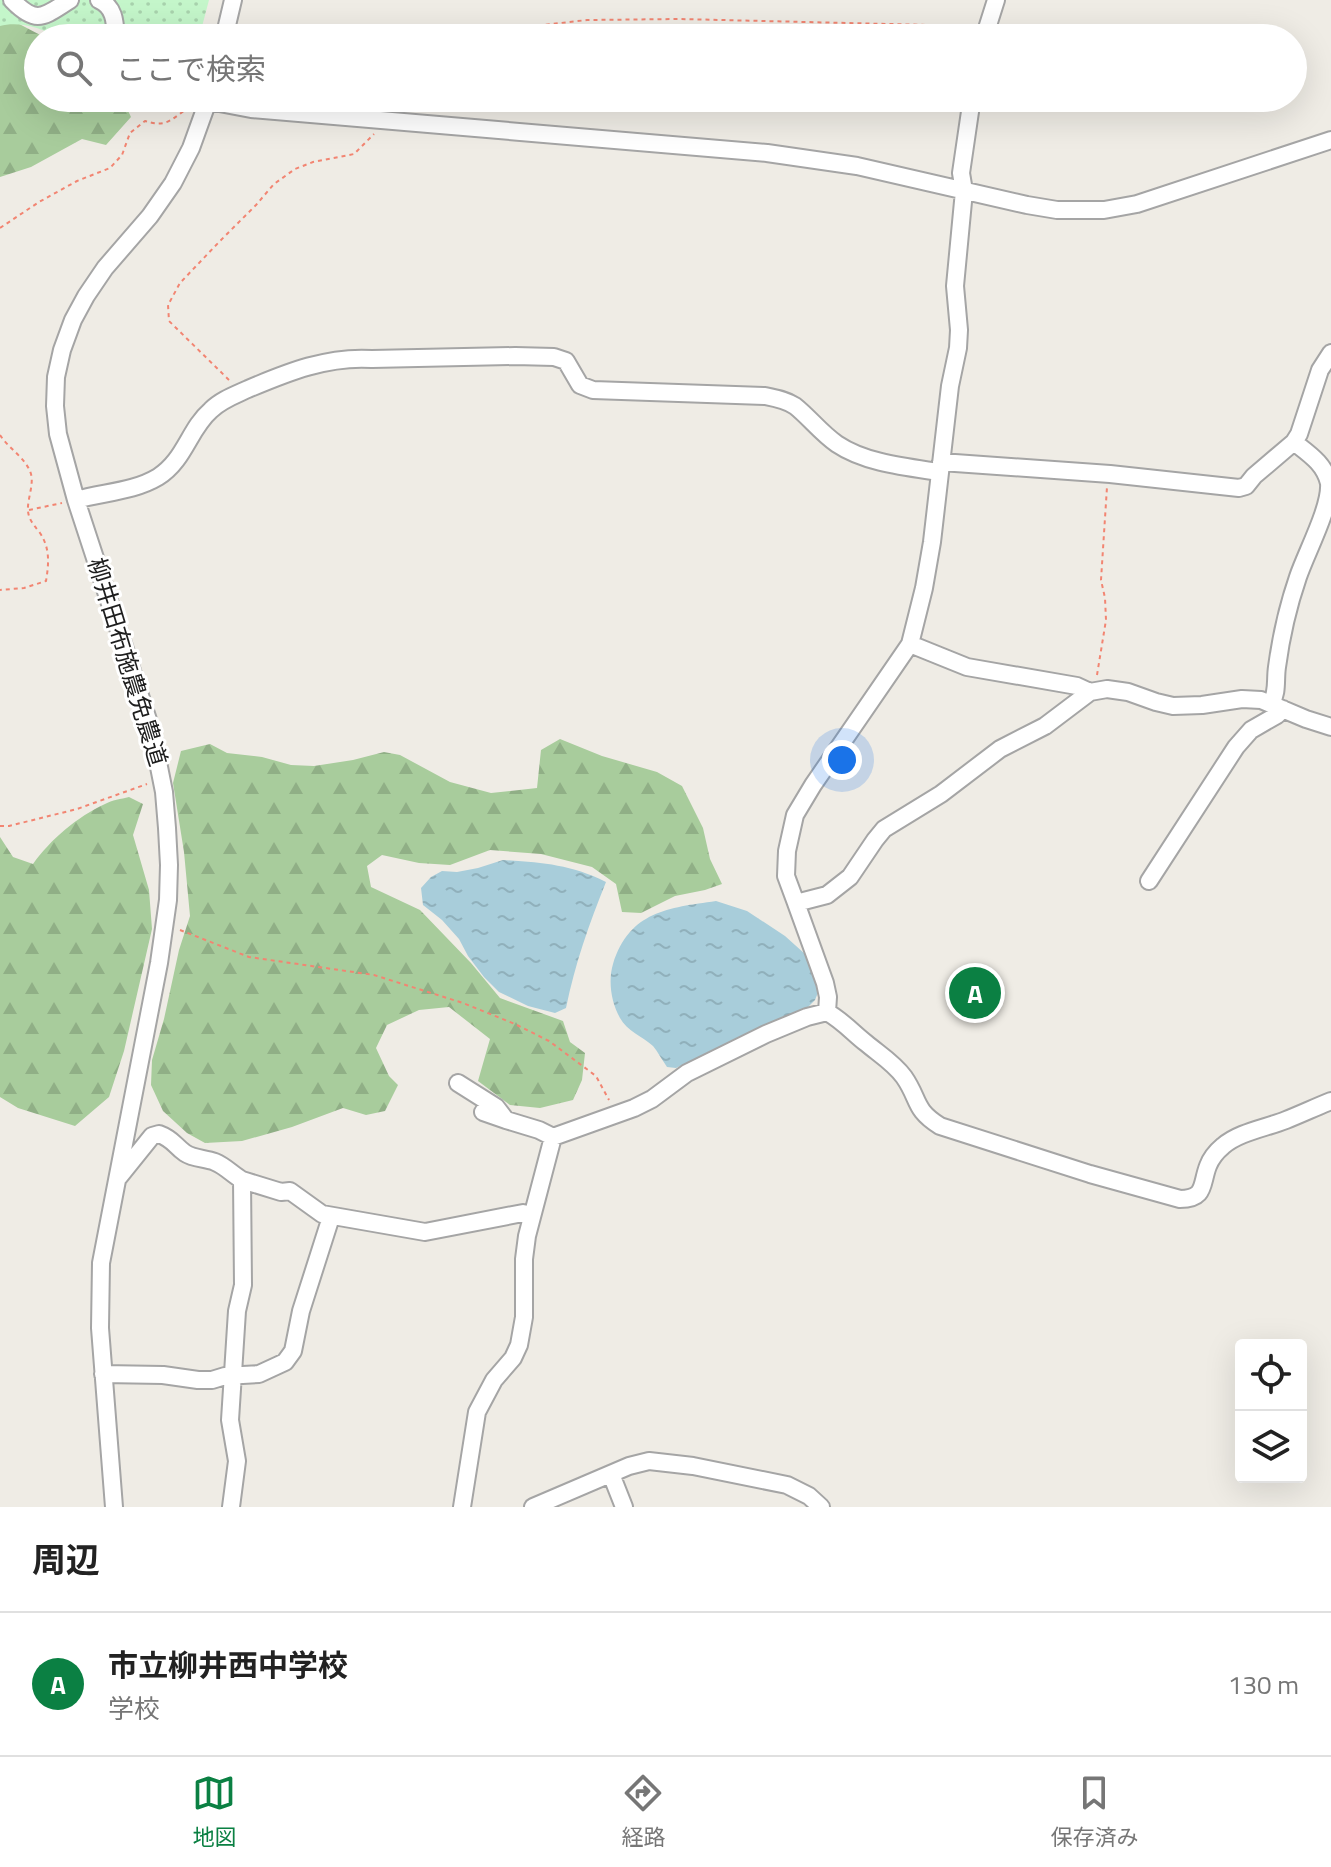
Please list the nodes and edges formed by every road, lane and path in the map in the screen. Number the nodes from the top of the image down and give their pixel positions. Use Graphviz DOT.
graph roads {
  1 [pos="12,0"];
  2 [pos="70,0"];
  3 [pos="99,0"];
  4 [pos="233,0"];
  5 [pos="996,0"];
  6 [pos="115,24"];
  7 [pos="227,24"];
  8 [pos="552,24"];
  9 [pos="925,24"];
  10 [pos="988,24"];
  11 [pos="184,112"];
  12 [pos="198,112"];
  13 [pos="288,112"];
  14 [pos="970,112"];
  15 [pos="388,120"];
  16 [pos="1331,140"];
  17 [pos="964,191"];
  18 [pos="0,228"];
  19 [pos="1331,353"];
  20 [pos="242,392"];
  21 [pos="0,435"];
  22 [pos="1294,442"];
  23 [pos="940,467"];
  24 [pos="1110,474"];
  25 [pos="76,500"];
  26 [pos="28,511"];
  27 [pos="0,590"];
  28 [pos="910,644"];
  29 [pos="1093,691"];
  30 [pos="1277,706"];
  31 [pos="1331,727"];
  32 [pos="148,783"];
  33 [pos="0,826"];
  34 [pos="1149,881"];
  35 [pos="796,903"];
  36 [pos="164,924"];
  37 [pos="827,1012"];
  38 [pos="458,1083"];
  39 [pos="1331,1101"];
  40 [pos="483,1112"];
  41 [pos="616,1113"];
  42 [pos="506,1120"];
  43 [pos="553,1137"];
  44 [pos="117,1177"];
  45 [pos="242,1180"];
  46 [pos="531,1216"];
  47 [pos="331,1217"];
  48 [pos="103,1374"];
  49 [pos="232,1377"];
  50 [pos="611,1474"];
  51 [pos="114,1507"];
  52 [pos="231,1507"];
  53 [pos="462,1507"];
  54 [pos="535,1507"];
  55 [pos="624,1507"];
  56 [pos="821,1507"];
  1 -- 2 [label="street"];
  3 -- 6 [label="street"];
  4 -- 7 [label="street"];
  5 -- 10 [label="street"];
  8 -- 9 [label="path"];
  11 -- 18 [label="path"];
  12 -- 25 [label="street, 柳井田布施農免農道"];
  13 -- 15 [label="street"];
  14 -- 17 [label="street"];
  15 -- 17 [label="street"];
  15 -- 20 [label="path"];
  16 -- 17 [label="street"];
  17 -- 23 [label="street"];
  19 -- 22 [label="street"];
  20 -- 23 [label="street"];
  20 -- 25 [label="street"];
  21 -- 26 [label="path"];
  22 -- 24 [label="street"];
  22 -- 30 [label="street"];
  23 -- 24 [label="street"];
  23 -- 28 [label="street"];
  24 -- 29 [label="path"];
  25 -- 26 [label="path"];
  25 -- 36 [label="street, 柳井田布施農免農道"];
  26 -- 27 [label="path"];
  28 -- 29 [label="street"];
  28 -- 35 [label="street"];
  29 -- 30 [label="street"];
  29 -- 35 [label="street"];
  30 -- 31 [label="street"];
  30 -- 34 [label="street"];
  32 -- 33 [label="path"];
  35 -- 37 [label="street"];
  36 -- 41 [label="path"];
  36 -- 44 [label="street, 柳井田布施農免農道"];
  37 -- 39 [label="street"];
  37 -- 41 [label="street"];
  38 -- 42 [label="street"];
  40 -- 42 [label="street"];
  41 -- 43 [label="street"];
  42 -- 43 [label="street"];
  43 -- 46 [label="street"];
  44 -- 45 [label="street"];
  44 -- 48 [label="street, 柳井田布施農免農道"];
  45 -- 47 [label="street"];
  45 -- 49 [label="street"];
  46 -- 47 [label="street"];
  46 -- 53 [label="street"];
  47 -- 49 [label="street"];
  48 -- 49 [label="street"];
  48 -- 51 [label="street, 柳井田布施農免農道"];
  49 -- 52 [label="street"];
  50 -- 54 [label="street"];
  50 -- 55 [label="street"];
  50 -- 56 [label="street"];
}
